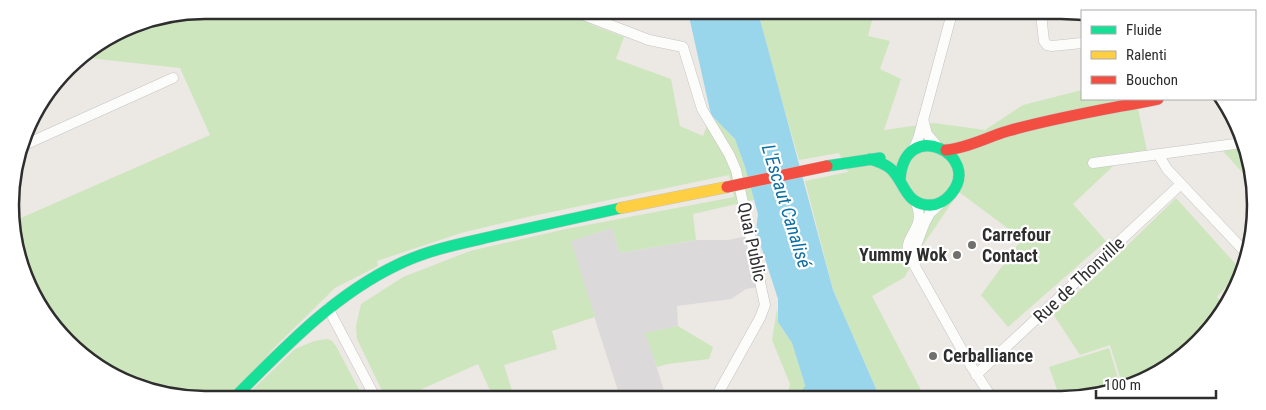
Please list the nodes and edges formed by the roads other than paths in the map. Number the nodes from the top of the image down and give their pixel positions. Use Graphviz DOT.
graph roads {
  1 [pos="594,19"];
  2 [pos="950,19"];
  3 [pos="1042,19"];
  4 [pos="1081,43"];
  5 [pos="173,78"];
  6 [pos="1153,100"];
  7 [pos="923,118"];
  8 [pos="30,142"];
  9 [pos="978,142"];
  10 [pos="1237,144"];
  11 [pos="941,148"];
  12 [pos="910,152"];
  13 [pos="1158,154"];
  14 [pos="870,159"];
  15 [pos="1093,162"];
  16 [pos="958,170"];
  17 [pos="900,181"];
  18 [pos="1181,184"];
  19 [pos="915,202"];
  20 [pos="942,202"];
  21 [pos="1242,249"];
  22 [pos="916,267"];
  23 [pos="330,311"];
  24 [pos="976,375"];
  25 [pos="241,391"];
  26 [pos="372,391"];
  27 [pos="720,391"];
  28 [pos="987,391"];
  1 -- 27 [label="street, Quai Public"];
  2 -- 7 [label="street"];
  3 -- 4 [label="street"];
  5 -- 8 [label="street"];
  6 -- 9 [label="main road"];
  7 -- 11 [label="street"];
  7 -- 12 [label="street"];
  9 -- 11 [label="main road"];
  9 -- 16 [label="main road"];
  10 -- 13 [label="street"];
  11 -- 12 [label="main road"];
  11 -- 16 [label="main road"];
  12 -- 14 [label="main road"];
  12 -- 17 [label="main road"];
  13 -- 15 [label="street"];
  13 -- 18 [label="street"];
  14 -- 17 [label="main road"];
  14 -- 23 [label="main road, bridge"];
  16 -- 20 [label="main road"];
  17 -- 19 [label="main road"];
  18 -- 21 [label="street"];
  18 -- 24 [label="street, Rue de Thonville"];
  19 -- 20 [label="main road"];
  19 -- 22 [label="street"];
  20 -- 22 [label="street"];
  22 -- 24 [label="street"];
  23 -- 25 [label="main road"];
  23 -- 26 [label="street"];
  24 -- 28 [label="street"];
}
